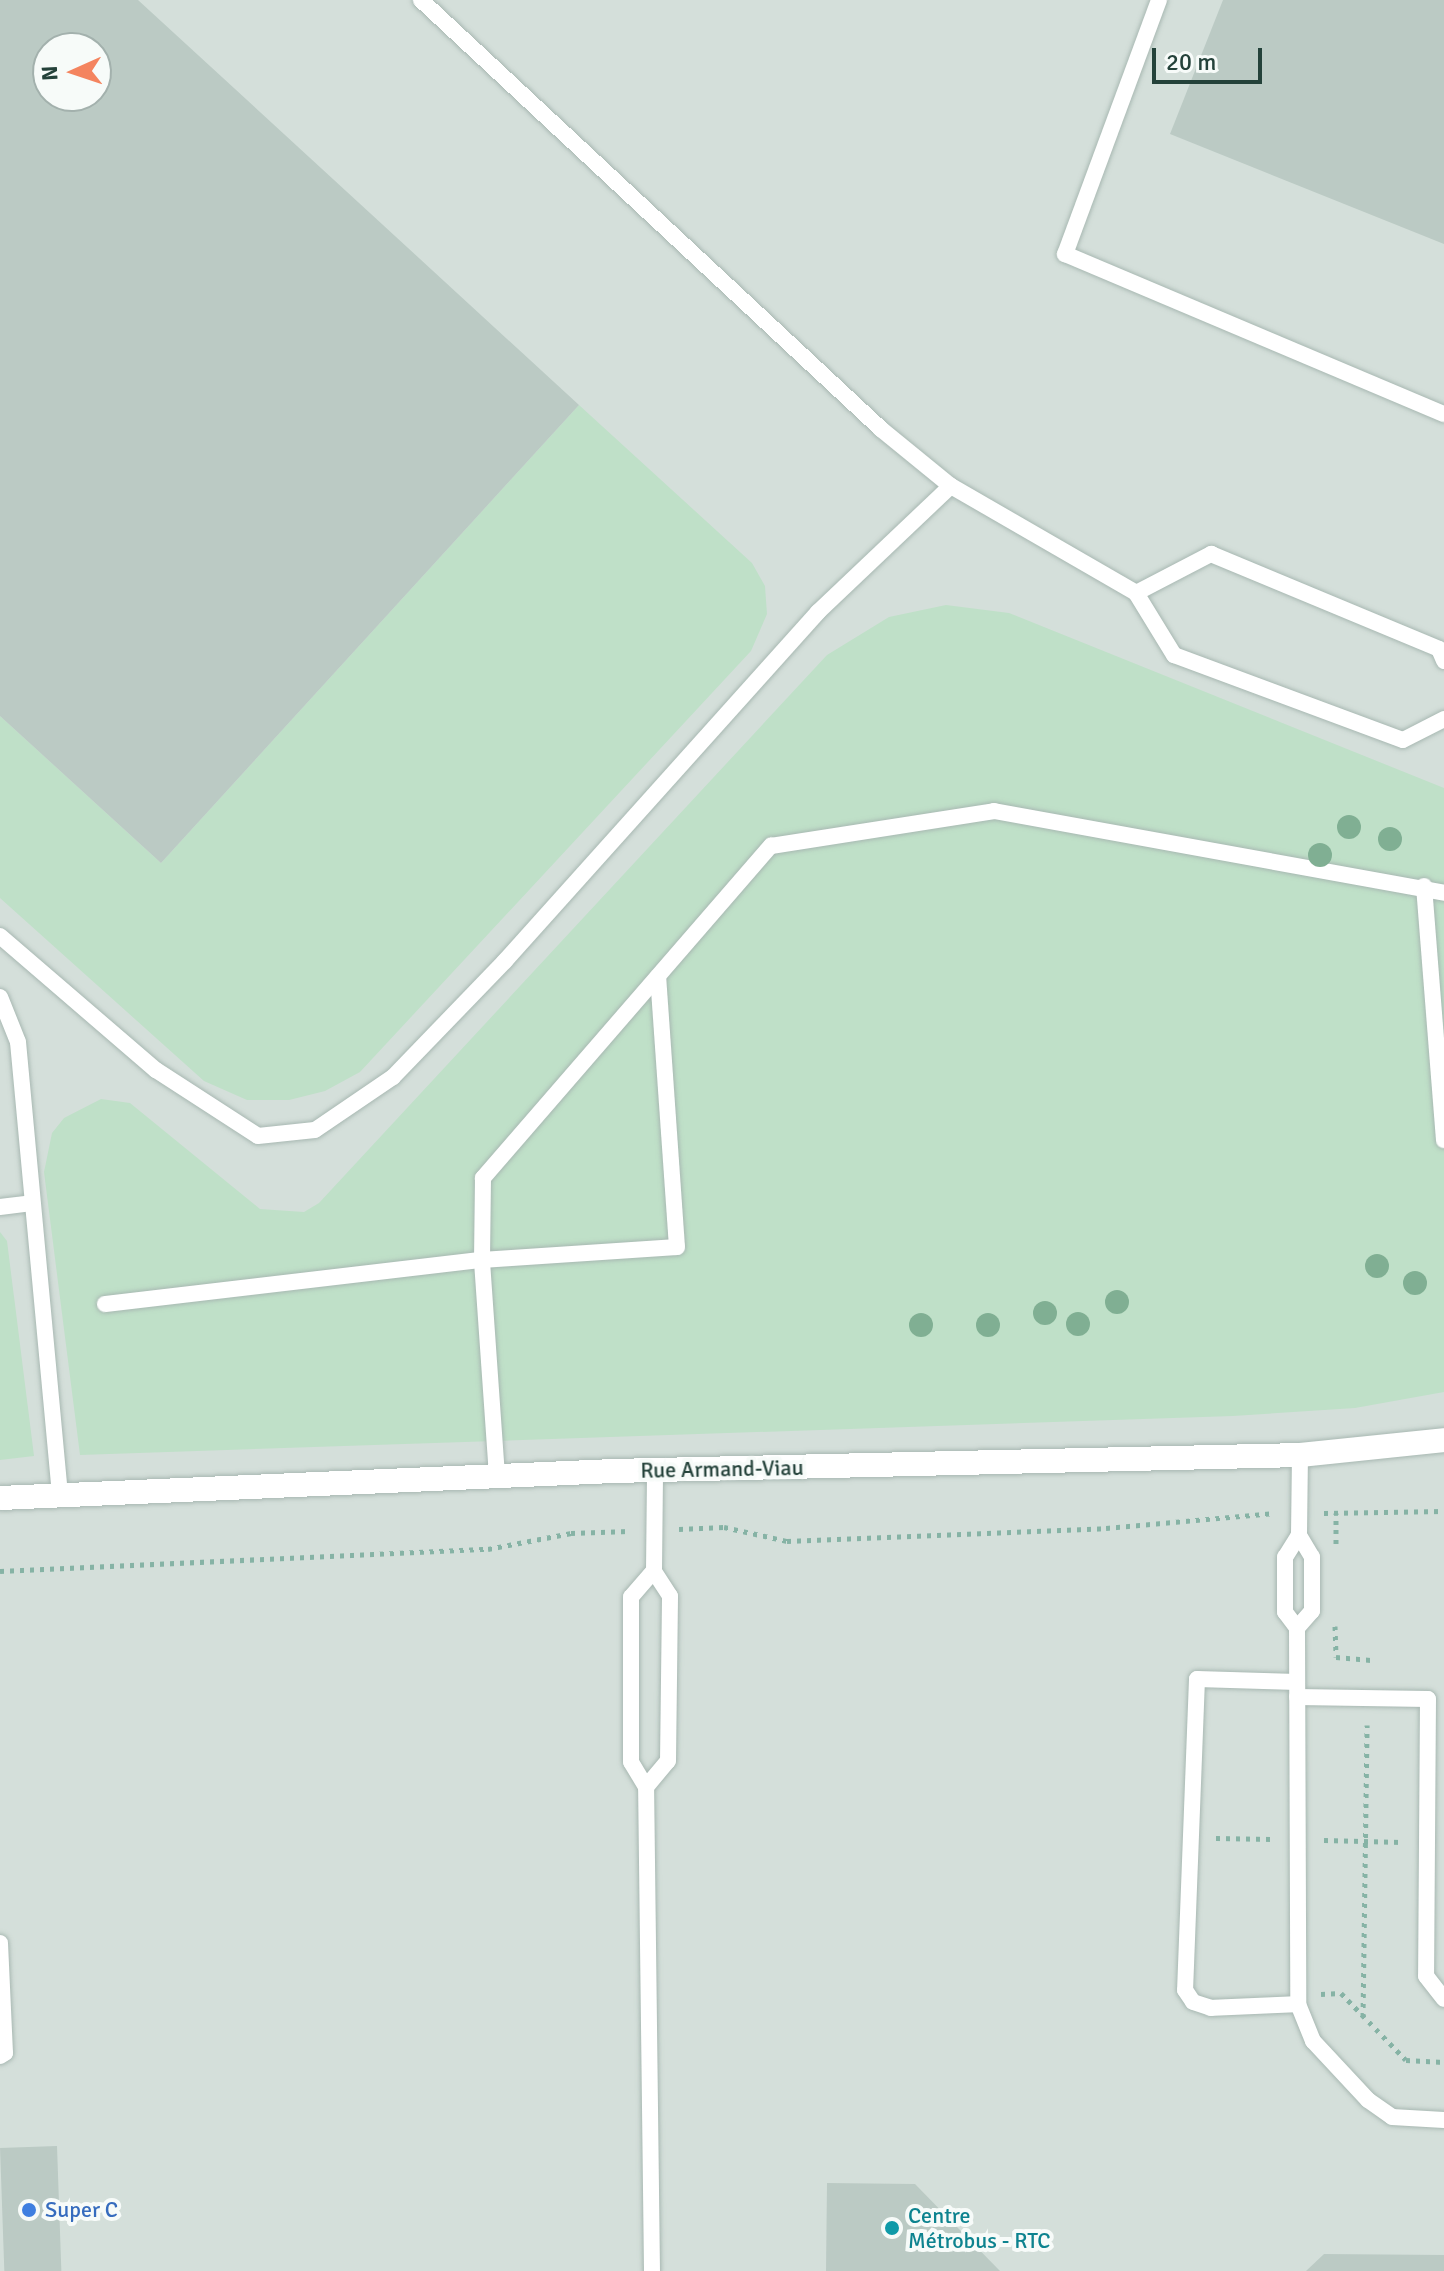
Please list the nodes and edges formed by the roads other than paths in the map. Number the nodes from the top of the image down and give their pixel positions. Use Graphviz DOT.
graph roads {
  1 [pos="421,0"];
  2 [pos="1159,0"];
  3 [pos="1444,414"];
  4 [pos="951,486"];
  5 [pos="1136,593"];
  6 [pos="1444,661"];
  7 [pos="1444,719"];
  8 [pos="1424,886"];
  9 [pos="1444,893"];
  10 [pos="0,936"];
  11 [pos="658,977"];
  12 [pos="0,997"];
  13 [pos="1444,1140"];
  14 [pos="32,1203"];
  15 [pos="0,1207"];
  16 [pos="482,1260"];
  17 [pos="105,1304"];
  18 [pos="1444,1440"];
  19 [pos="1300,1455"];
  20 [pos="655,1470"];
  21 [pos="497,1476"];
  22 [pos="60,1494"];
  23 [pos="0,1498"];
  24 [pos="1299,1535"];
  25 [pos="654,1571"];
  26 [pos="1297,1628"];
  27 [pos="1297,1690"];
  28 [pos="646,1787"];
  29 [pos="0,1943"];
  30 [pos="1444,1999"];
  31 [pos="1298,2004"];
  32 [pos="0,2056"];
  33 [pos="1444,2120"];
  34 [pos="652,2271"];
  1 -- 4 [label="lane"];
  2 -- 3 [label="lane"];
  4 -- 5 [label="lane"];
  4 -- 10 [label="lane"];
  5 -- 6 [label="lane"];
  5 -- 7 [label="lane"];
  8 -- 9 [label="lane"];
  8 -- 11 [label="lane"];
  8 -- 13 [label="lane"];
  11 -- 16 [label="lane"];
  11 -- 16 [label="lane"];
  12 -- 14 [label="lane"];
  14 -- 15 [label="lane"];
  14 -- 22 [label="lane"];
  16 -- 17 [label="lane"];
  16 -- 21 [label="lane"];
  18 -- 19 [label="street, Rue Armand-Viau"];
  19 -- 20 [label="street, Rue Armand-Viau"];
  19 -- 24 [label="lane"];
  20 -- 21 [label="street, Rue Armand-Viau"];
  20 -- 25 [label="lane"];
  21 -- 22 [label="street, Rue Armand-Viau"];
  22 -- 23 [label="street, Rue Armand-Viau"];
  24 -- 26 [label="lane"];
  24 -- 26 [label="lane"];
  25 -- 28 [label="lane"];
  25 -- 28 [label="lane"];
  26 -- 27 [label="lane"];
  27 -- 30 [label="lane"];
  27 -- 31 [label="lane"];
  27 -- 31 [label="lane"];
  28 -- 34 [label="lane"];
  29 -- 32 [label="lane"];
  31 -- 33 [label="lane"];
}
